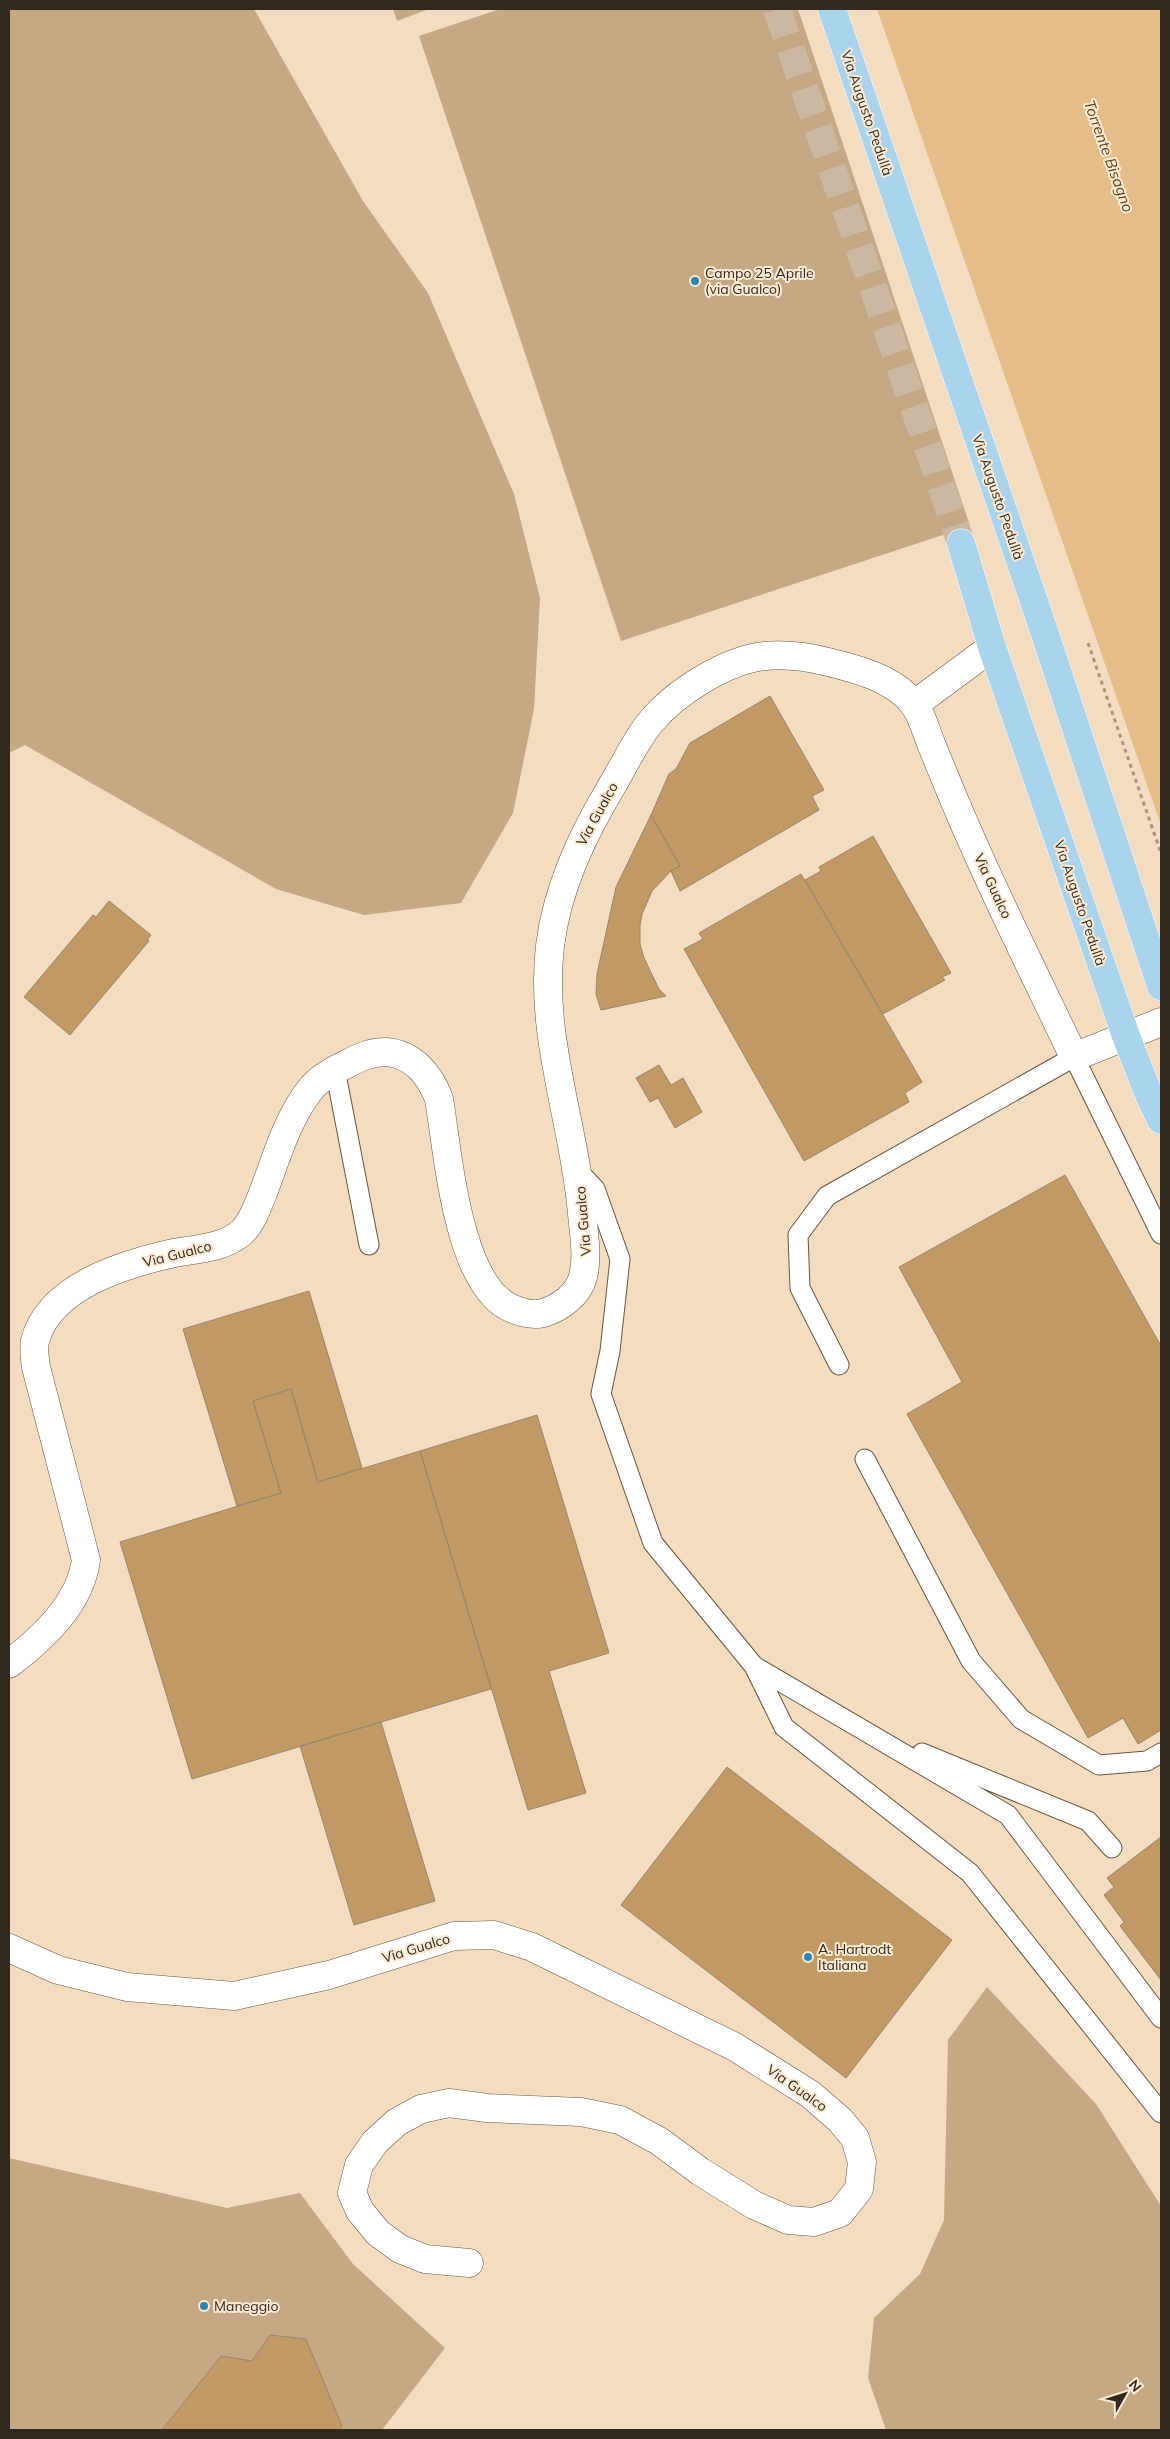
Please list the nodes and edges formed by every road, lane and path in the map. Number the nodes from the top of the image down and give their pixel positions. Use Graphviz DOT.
graph roads {
  1 [pos="832,9"];
  2 [pos="960,543"];
  3 [pos="992,647"];
  4 [pos="914,704"];
  5 [pos="1161,986"];
  6 [pos="1161,1022"];
  7 [pos="1126,1036"];
  8 [pos="1074,1057"];
  9 [pos="335,1069"];
  10 [pos="1161,1120"];
  11 [pos="579,1172"];
  12 [pos="1161,1234"];
  13 [pos="370,1245"];
  14 [pos="839,1365"];
  15 [pos="865,1459"];
  16 [pos="9,1664"];
  17 [pos="754,1666"];
  18 [pos="856,1726"];
  19 [pos="1161,1753"];
  20 [pos="1112,1848"];
  21 [pos="9,1948"];
  22 [pos="1161,2018"];
  23 [pos="1161,2113"];
  24 [pos="469,2263"];
  1 -- 5 [label="main road, Via Augusto Pedullà"];
  2 -- 3 [label="main road, Via Augusto Pedullà"];
  3 -- 4 [label="street"];
  3 -- 7 [label="main road, Via Augusto Pedullà"];
  4 -- 8 [label="street, Via Gualco"];
  4 -- 11 [label="street, Via Gualco"];
  6 -- 7 [label="street"];
  7 -- 8 [label="street"];
  7 -- 10 [label="main road, Via Augusto Pedullà"];
  8 -- 12 [label="lane"];
  8 -- 14 [label="lane"];
  9 -- 11 [label="street, Via Gualco"];
  9 -- 13 [label="lane"];
  9 -- 16 [label="street, Via Gualco"];
  11 -- 17 [label="lane"];
  15 -- 19 [label="lane"];
  17 -- 18 [label="lane"];
  17 -- 23 [label="lane"];
  18 -- 20 [label="lane"];
  18 -- 22 [label="lane"];
  21 -- 24 [label="street, Via Gualco"];
}
